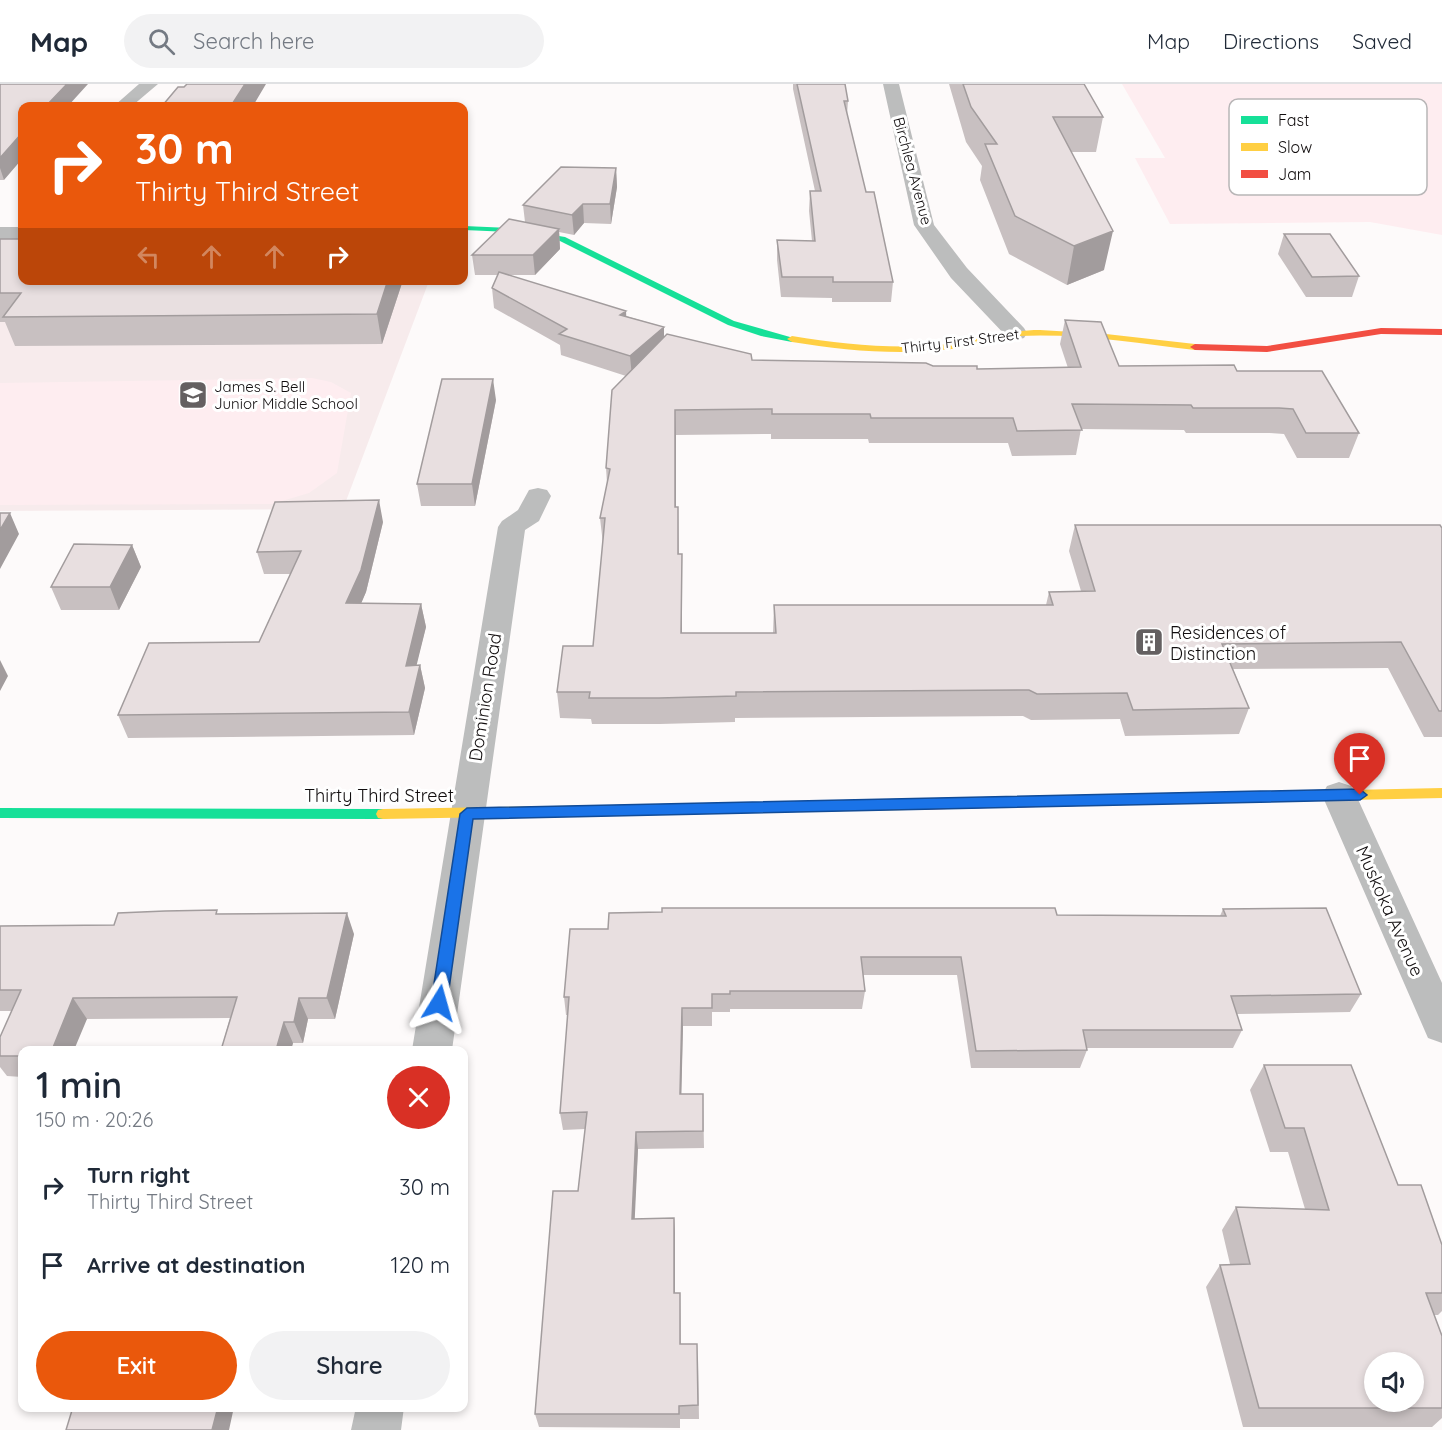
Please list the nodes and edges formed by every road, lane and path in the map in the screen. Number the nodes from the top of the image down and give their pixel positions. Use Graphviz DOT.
graph roads {
  1 [pos="150,84"];
  2 [pos="891,84"];
  3 [pos="127,102"];
  4 [pos="468,228"];
  5 [pos="18,232"];
  6 [pos="0,233"];
  7 [pos="1442,332"];
  8 [pos="1016,333"];
  9 [pos="538,496"];
  10 [pos="1442,793"];
  11 [pos="1339,795"];
  12 [pos="0,813"];
  13 [pos="467,814"];
  14 [pos="1442,1026"];
  15 [pos="433,1046"];
  16 [pos="379,1412"];
  17 [pos="376,1430"];
  1 -- 3 [label="street"];
  2 -- 8 [label="street, Birchlea Avenue"];
  4 -- 8 [label="street, Thirty First Street"];
  5 -- 6 [label="street"];
  7 -- 8 [label="street, Thirty First Street"];
  9 -- 13 [label="street, Dominion Road"];
  10 -- 11 [label="street, Thirty Third Street"];
  11 -- 13 [label="street, Thirty Third Street"];
  11 -- 14 [label="street, Muskoka Avenue"];
  12 -- 13 [label="street, Thirty Third Street"];
  13 -- 15 [label="street, Dominion Road"];
  16 -- 17 [label="street"];
}
